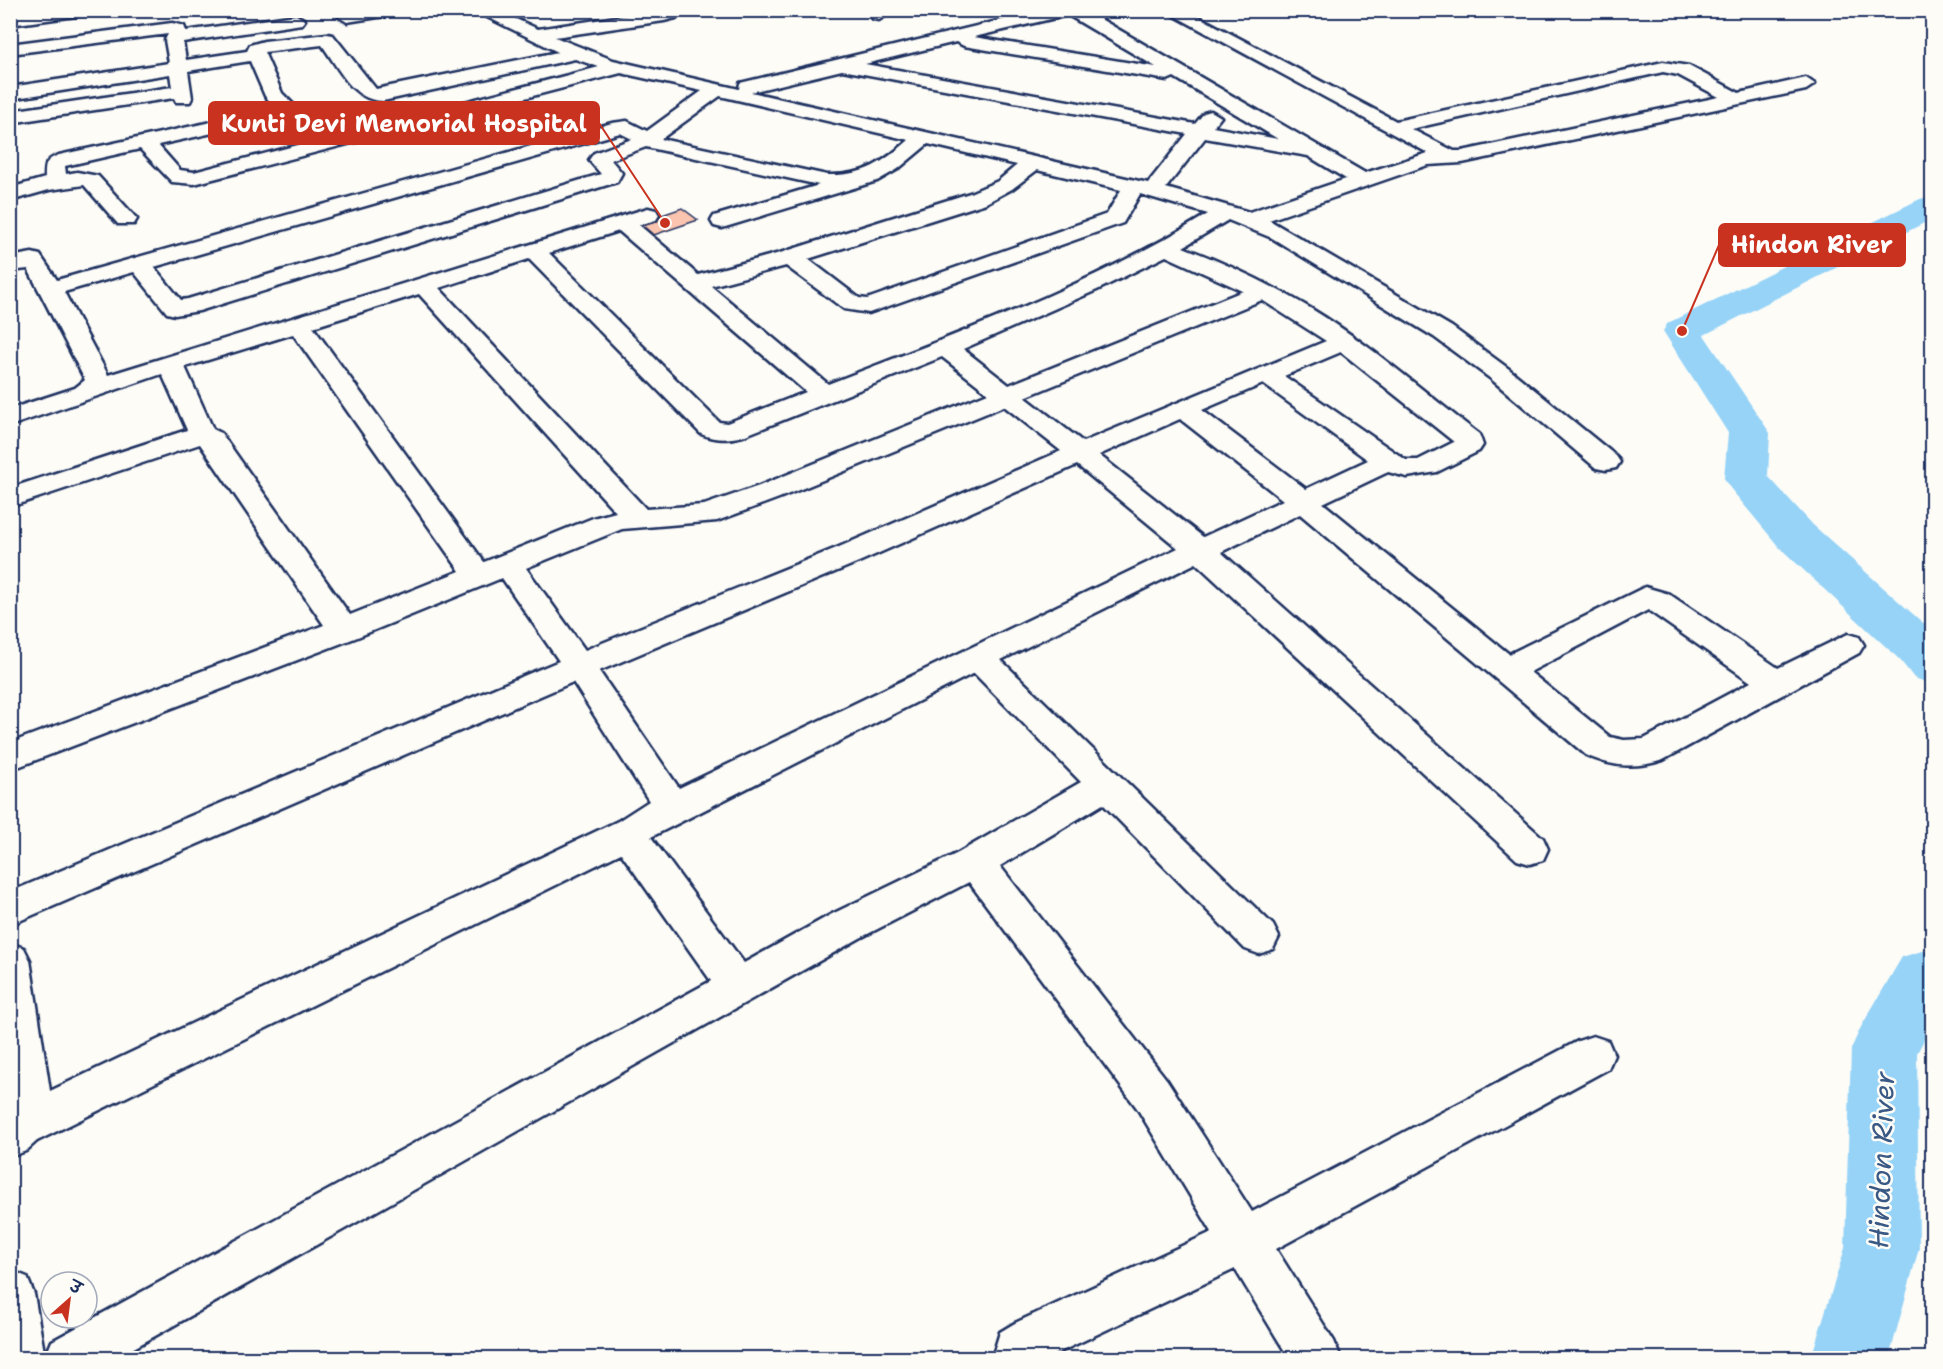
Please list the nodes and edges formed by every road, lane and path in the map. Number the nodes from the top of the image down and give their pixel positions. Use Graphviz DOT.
graph roads {
  1 [pos="84,10"];
  2 [pos="391,10"];
  3 [pos="481,10"];
  4 [pos="669,10"];
  5 [pos="1066,10"];
  6 [pos="1072,10"];
  7 [pos="1172,10"];
  8 [pos="347,17"];
  9 [pos="10,20"];
  10 [pos="533,35"];
  11 [pos="950,39"];
  12 [pos="307,40"];
  13 [pos="171,44"];
  14 [pos="10,49"];
  15 [pos="576,53"];
  16 [pos="256,55"];
  17 [pos="842,65"];
  18 [pos="621,67"];
  19 [pos="178,68"];
  20 [pos="1186,78"];
  21 [pos="1806,84"];
  22 [pos="747,87"];
  23 [pos="716,90"];
  24 [pos="10,93"];
  25 [pos="1224,99"];
  26 [pos="1735,99"];
  27 [pos="10,117"];
  28 [pos="1393,127"];
  29 [pos="1201,130"];
  30 [pos="923,138"];
  31 [pos="645,141"];
  32 [pos="145,142"];
  33 [pos="1311,151"];
  34 [pos="1447,156"];
  35 [pos="1033,163"];
  36 [pos="1364,181"];
  37 [pos="848,183"];
  38 [pos="50,184"];
  39 [pos="1144,189"];
  40 [pos="10,195"];
  41 [pos="648,215"];
  42 [pos="1239,215"];
  43 [pos="126,219"];
  44 [pos="722,221"];
  45 [pos="623,223"];
  46 [pos="1167,249"];
  47 [pos="534,251"];
  48 [pos="788,258"];
  49 [pos="140,263"];
  50 [pos="10,264"];
  51 [pos="694,284"];
  52 [pos="424,286"];
  53 [pos="50,289"];
  54 [pos="1263,291"];
  55 [pos="299,325"];
  56 [pos="1344,342"];
  57 [pos="945,347"];
  58 [pos="171,365"];
  59 [pos="1265,374"];
  60 [pos="96,387"];
  61 [pos="823,393"];
  62 [pos="1007,395"];
  63 [pos="1183,408"];
  64 [pos="10,418"];
  65 [pos="202,434"];
  66 [pos="1080,453"];
  67 [pos="1384,460"];
  68 [pos="1606,462"];
  69 [pos="10,498"];
  70 [pos="1304,502"];
  71 [pos="639,519"];
  72 [pos="1200,550"];
  73 [pos="493,569"];
  74 [pos="344,630"];
  75 [pos="1848,645"];
  76 [pos="978,657"];
  77 [pos="579,666"];
  78 [pos="1506,670"];
  79 [pos="1776,683"];
  80 [pos="10,757"];
  81 [pos="1106,785"];
  82 [pos="647,822"];
  83 [pos="1530,849"];
  84 [pos="971,864"];
  85 [pos="10,909"];
  86 [pos="1259,937"];
  87 [pos="10,960"];
  88 [pos="738,987"];
  89 [pos="1593,1055"];
  90 [pos="16,1131"];
  91 [pos="1244,1241"];
  92 [pos="10,1294"];
  93 [pos="21,1359"];
  94 [pos="69,1359"];
  95 [pos="1016,1359"];
  96 [pos="1317,1359"];
  1 -- 9 [label="street"];
  2 -- 8 [label="street"];
  3 -- 10 [label="street"];
  4 -- 10 [label="street"];
  5 -- 11 [label="street"];
  6 -- 20 [label="street"];
  7 -- 28 [label="street"];
  10 -- 15 [label="street"];
  11 -- 17 [label="street"];
  11 -- 20 [label="street"];
  12 -- 13 [label="street"];
  12 -- 15 [label="street"];
  12 -- 16 [label="street"];
  13 -- 14 [label="street"];
  13 -- 19 [label="street"];
  15 -- 18 [label="street"];
  16 -- 19 [label="street"];
  16 -- 32 [label="street"];
  17 -- 22 [label="street"];
  17 -- 29 [label="street"];
  18 -- 23 [label="street"];
  18 -- 32 [label="street"];
  19 -- 24 [label="street"];
  19 -- 27 [label="street"];
  20 -- 25 [label="street"];
  21 -- 26 [label="street"];
  23 -- 30 [label="street"];
  23 -- 31 [label="street"];
  25 -- 29 [label="street"];
  25 -- 33 [label="street"];
  26 -- 28 [label="street"];
  26 -- 34 [label="street"];
  28 -- 34 [label="street"];
  29 -- 33 [label="street"];
  29 -- 39 [label="street"];
  30 -- 35 [label="street"];
  30 -- 37 [label="street"];
  31 -- 37 [label="street"];
  31 -- 49 [label="street"];
  31 -- 49 [label="street"];
  32 -- 38 [label="street"];
  33 -- 36 [label="street"];
  34 -- 36 [label="street"];
  35 -- 39 [label="street"];
  35 -- 48 [label="street"];
  36 -- 42 [label="street"];
  37 -- 44 [label="street"];
  38 -- 40 [label="street"];
  38 -- 43 [label="street"];
  39 -- 42 [label="street"];
  39 -- 48 [label="street"];
  41 -- 45 [label="street"];
  42 -- 46 [label="street"];
  42 -- 68 [label="street"];
  45 -- 47 [label="street"];
  45 -- 51 [label="street"];
  46 -- 54 [label="street"];
  46 -- 57 [label="street"];
  47 -- 52 [label="street"];
  47 -- 61 [label="street"];
  48 -- 51 [label="street"];
  49 -- 53 [label="street"];
  50 -- 53 [label="street"];
  51 -- 61 [label="street"];
  52 -- 55 [label="street"];
  52 -- 71 [label="street"];
  53 -- 60 [label="street"];
  54 -- 56 [label="street"];
  54 -- 62 [label="street"];
  55 -- 58 [label="street"];
  55 -- 73 [label="street"];
  56 -- 59 [label="street"];
  56 -- 67 [label="street"];
  57 -- 61 [label="street"];
  57 -- 62 [label="street"];
  58 -- 60 [label="street"];
  58 -- 65 [label="street"];
  59 -- 63 [label="street"];
  59 -- 67 [label="street"];
  60 -- 64 [label="street"];
  62 -- 66 [label="street"];
  62 -- 71 [label="street"];
  63 -- 66 [label="street"];
  63 -- 70 [label="street"];
  65 -- 69 [label="street"];
  65 -- 74 [label="street"];
  66 -- 72 [label="street"];
  66 -- 77 [label="street"];
  67 -- 70 [label="street"];
  70 -- 72 [label="street"];
  70 -- 78 [label="street"];
  71 -- 73 [label="street"];
  72 -- 76 [label="street"];
  72 -- 83 [label="street"];
  73 -- 74 [label="street"];
  73 -- 77 [label="street"];
  74 -- 80 [label="street"];
  75 -- 79 [label="street"];
  76 -- 81 [label="street"];
  76 -- 82 [label="street"];
  77 -- 82 [label="street"];
  77 -- 85 [label="street"];
  78 -- 79 [label="street"];
  78 -- 79 [label="street"];
  81 -- 84 [label="street"];
  81 -- 86 [label="street"];
  82 -- 88 [label="street"];
  82 -- 90 [label="street"];
  84 -- 88 [label="street"];
  84 -- 91 [label="street"];
  87 -- 90 [label="street"];
  88 -- 94 [label="street"];
  89 -- 91 [label="street"];
  91 -- 95 [label="street"];
  91 -- 96 [label="street"];
  92 -- 93 [label="street"];
}
